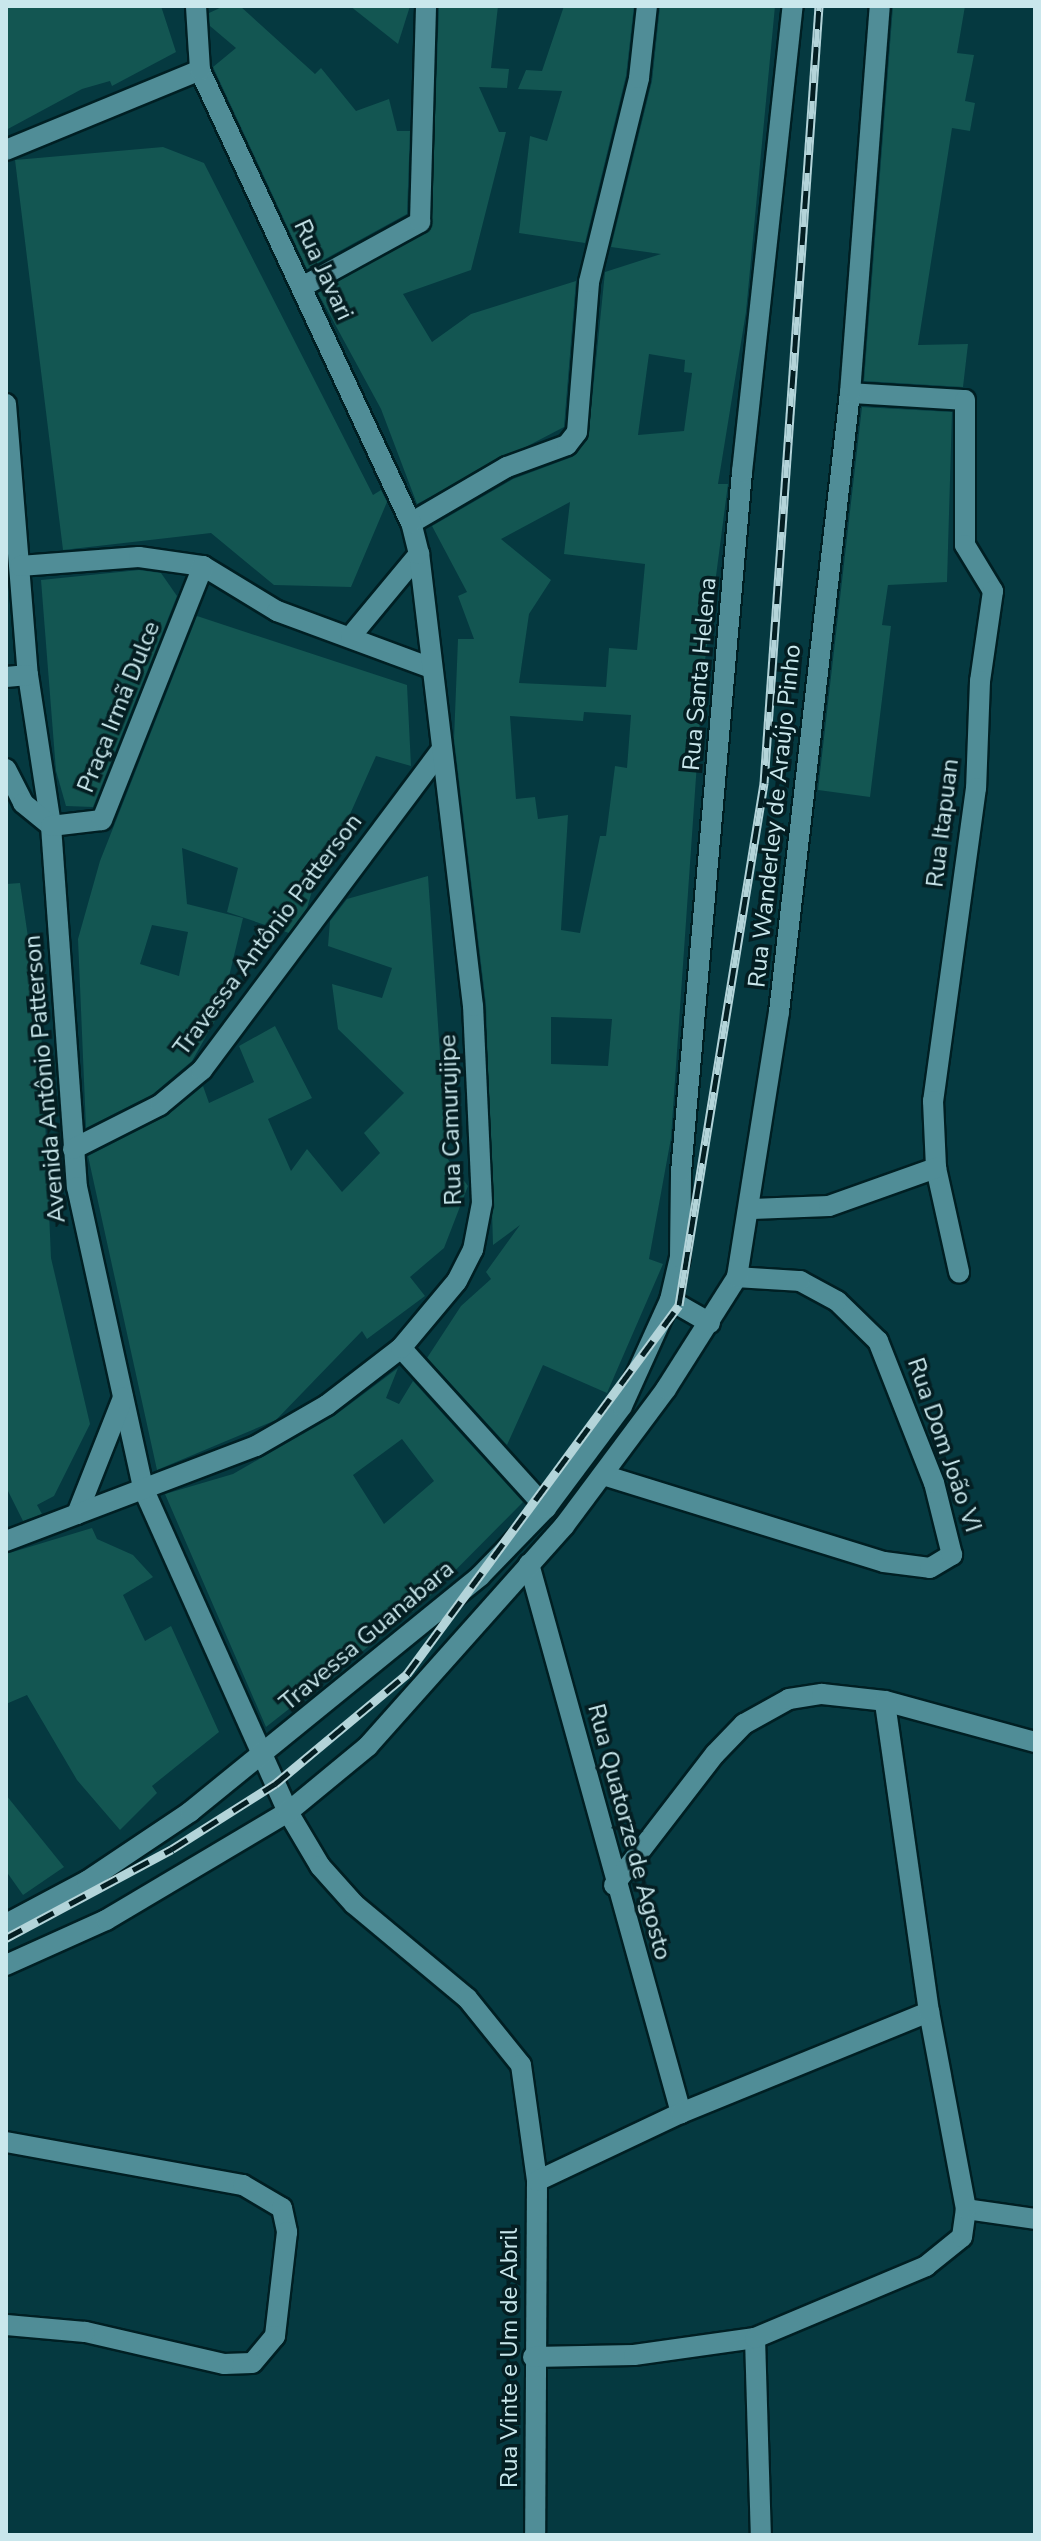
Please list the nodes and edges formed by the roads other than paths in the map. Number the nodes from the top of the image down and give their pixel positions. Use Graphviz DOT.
graph roads {
  1 [pos="196,6"];
  2 [pos="426,6"];
  3 [pos="647,6"];
  4 [pos="793,6"];
  5 [pos="880,6"];
  6 [pos="200,70"];
  7 [pos="6,150"];
  8 [pos="302,287"];
  9 [pos="850,393"];
  10 [pos="6,404"];
  11 [pos="411,523"];
  12 [pos="419,554"];
  13 [pos="20,566"];
  14 [pos="203,566"];
  15 [pos="351,636"];
  16 [pos="431,668"];
  17 [pos="28,675"];
  18 [pos="6,677"];
  19 [pos="441,751"];
  20 [pos="6,769"];
  21 [pos="51,826"];
  22 [pos="73,1149"];
  23 [pos="936,1168"];
  24 [pos="752,1209"];
  25 [pos="959,1272"];
  26 [pos="737,1277"];
  27 [pos="670,1300"];
  28 [pos="710,1323"];
  29 [pos="401,1348"];
  30 [pos="123,1398"];
  31 [pos="603,1475"];
  32 [pos="143,1488"];
  33 [pos="546,1508"];
  34 [pos="77,1514"];
  35 [pos="6,1541"];
  36 [pos="529,1564"];
  37 [pos="885,1701"];
  38 [pos="1035,1742"];
  39 [pos="261,1755"];
  40 [pos="288,1812"];
  41 [pos="614,1885"];
  42 [pos="6,1924"];
  43 [pos="6,1965"];
  44 [pos="929,2012"];
  45 [pos="681,2113"];
  46 [pos="6,2142"];
  47 [pos="537,2181"];
  48 [pos="966,2209"];
  49 [pos="1035,2219"];
  50 [pos="6,2325"];
  51 [pos="755,2338"];
  52 [pos="533,2357"];
  53 [pos="535,2535"];
  54 [pos="761,2535"];
  1 -- 6 [label="street, Rua Javari"];
  2 -- 8 [label="street"];
  3 -- 11 [label="street"];
  4 -- 27 [label="street, Rua Santa Helena"];
  5 -- 9 [label="street, Rua Wanderley de Araújo Pinho"];
  6 -- 7 [label="street"];
  6 -- 8 [label="street, Rua Javari"];
  8 -- 11 [label="street, Rua Javari"];
  9 -- 23 [label="street, Rua Itapuan"];
  9 -- 24 [label="street, Rua Wanderley de Araújo Pinho"];
  10 -- 13 [label="street, Avenida Antônio Patterson"];
  11 -- 12 [label="street, Rua Javari"];
  12 -- 15 [label="street"];
  12 -- 16 [label="street, Rua Javari"];
  13 -- 14 [label="street"];
  13 -- 17 [label="street, Avenida Antônio Patterson"];
  14 -- 15 [label="street"];
  14 -- 21 [label="street, Praça Irmã Dulce"];
  15 -- 16 [label="street"];
  16 -- 19 [label="street, Rua Camurujipe"];
  17 -- 18 [label="street"];
  17 -- 21 [label="street, Avenida Antônio Patterson"];
  19 -- 22 [label="street, Travessa Antônio Patterson"];
  19 -- 29 [label="street, Rua Camurujipe"];
  20 -- 21 [label="street"];
  21 -- 22 [label="street, Avenida Antônio Patterson"];
  22 -- 30 [label="street, Avenida Antônio Patterson"];
  23 -- 24 [label="street"];
  23 -- 25 [label="street, Rua Itapuan"];
  24 -- 26 [label="street, Rua Wanderley de Araújo Pinho"];
  26 -- 28 [label="street, Rua Wanderley de Araújo Pinho"];
  26 -- 31 [label="street, Rua Dom João VI"];
  27 -- 28 [label="street"];
  27 -- 33 [label="street, Travessa Guanabara"];
  28 -- 31 [label="street, Rua Wanderley de Araújo Pinho"];
  29 -- 32 [label="street, Rua Camurujipe"];
  29 -- 33 [label="street"];
  30 -- 32 [label="street, Avenida Antônio Patterson"];
  30 -- 34 [label="street"];
  31 -- 36 [label="street, Rua Wanderley de Araújo Pinho"];
  32 -- 34 [label="street"];
  32 -- 39 [label="street, Avenida Antônio Patterson"];
  33 -- 39 [label="street, Travessa Guanabara"];
  34 -- 35 [label="street"];
  36 -- 40 [label="street, Rua Wanderley de Araújo Pinho"];
  36 -- 41 [label="street, Rua Quatorze de Agosto"];
  37 -- 38 [label="street"];
  37 -- 41 [label="street"];
  37 -- 44 [label="street"];
  39 -- 40 [label="street, Avenida Antônio Patterson"];
  39 -- 42 [label="street, Travessa Guanabara"];
  40 -- 43 [label="street, Rua Wanderley de Araújo Pinho"];
  40 -- 47 [label="street, Rua Vinte e Um de Abril"];
  41 -- 45 [label="street, Rua Quatorze de Agosto"];
  44 -- 45 [label="street"];
  44 -- 48 [label="street"];
  45 -- 47 [label="street"];
  46 -- 50 [label="street"];
  47 -- 52 [label="street, Rua Vinte e Um de Abril"];
  48 -- 49 [label="street"];
  48 -- 51 [label="street"];
  51 -- 52 [label="street"];
  51 -- 54 [label="street"];
  52 -- 53 [label="street, Rua Vinte e Um de Abril"];
}
